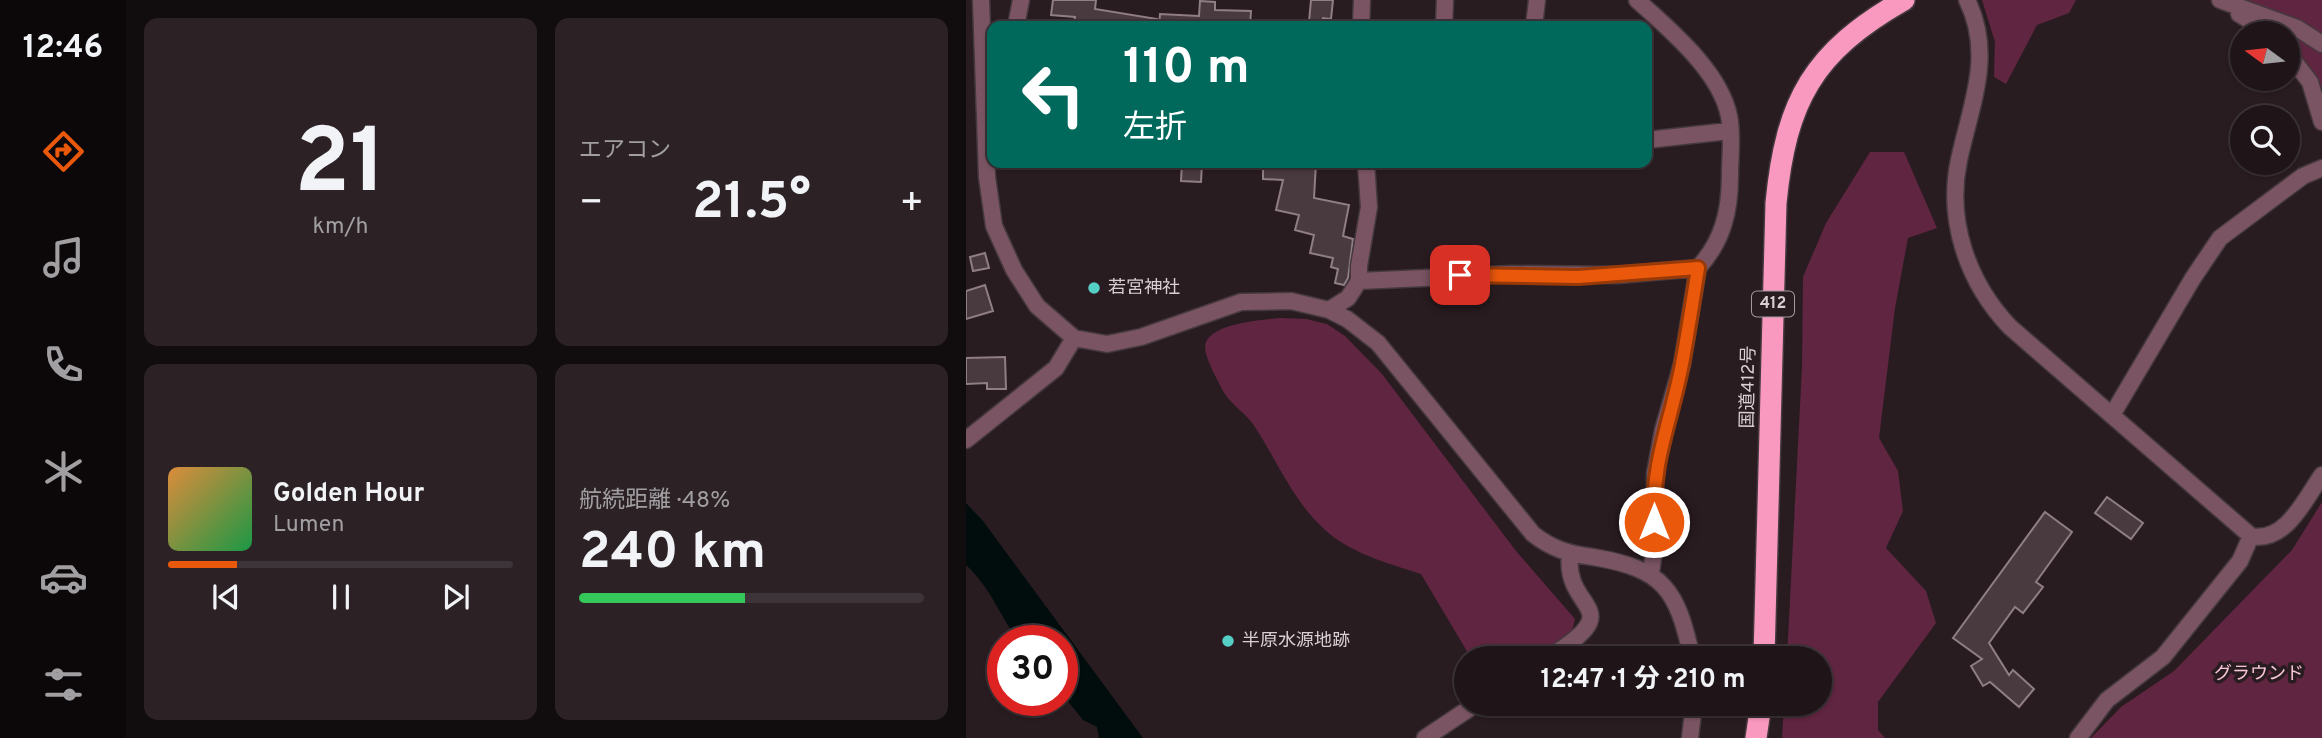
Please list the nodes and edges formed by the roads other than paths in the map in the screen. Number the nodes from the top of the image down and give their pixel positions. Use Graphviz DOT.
graph roads {
  1 [pos="981,0"];
  2 [pos="1021,0"];
  3 [pos="1362,0"];
  4 [pos="1444,0"];
  5 [pos="1537,0"];
  6 [pos="1637,0"];
  7 [pos="1904,0"];
  8 [pos="1967,0"];
  9 [pos="2221,1"];
  10 [pos="1017,21"];
  11 [pos="1361,21"];
  12 [pos="1444,21"];
  13 [pos="1535,21"];
  14 [pos="2252,21"];
  15 [pos="2322,44"];
  16 [pos="2300,69"];
  17 [pos="2322,122"];
  18 [pos="1729,131"];
  19 [pos="1652,139"];
  20 [pos="2322,167"];
  21 [pos="1366,168"];
  22 [pos="1698,268"];
  23 [pos="1359,281"];
  24 [pos="1329,310"];
  25 [pos="1073,338"];
  26 [pos="2112,415"];
  27 [pos="966,440"];
  28 [pos="2322,475"];
  29 [pos="2251,536"];
  30 [pos="1570,554"];
  31 [pos="1651,573"];
  32 [pos="1567,646"];
  33 [pos="1689,646"];
  34 [pos="1764,646"];
  35 [pos="1458,716"];
  36 [pos="1693,716"];
  37 [pos="1759,716"];
  38 [pos="1424,738"];
  39 [pos="1690,738"];
  40 [pos="1756,738"];
  41 [pos="2078,738"];
  1 -- 25 [label="street"];
  2 -- 10 [label="street"];
  3 -- 11 [label="street"];
  4 -- 12 [label="street"];
  5 -- 13 [label="street"];
  6 -- 18 [label="street"];
  7 -- 34 [label="highway, 国道412号 / 412"];
  8 -- 26 [label="street"];
  9 -- 14 [label="street"];
  9 -- 15 [label="street"];
  16 -- 17 [label="street"];
  18 -- 19 [label="street"];
  18 -- 22 [label="street"];
  20 -- 26 [label="street"];
  21 -- 23 [label="street"];
  22 -- 23 [label="street"];
  22 -- 31 [label="street"];
  23 -- 24 [label="street"];
  24 -- 25 [label="street"];
  24 -- 30 [label="street"];
  25 -- 27 [label="street"];
  26 -- 29 [label="street"];
  28 -- 29 [label="street"];
  29 -- 41 [label="street"];
  30 -- 31 [label="street"];
  30 -- 32 [label="street"];
  31 -- 33 [label="street"];
  35 -- 38 [label="street"];
  36 -- 39 [label="street"];
  37 -- 40 [label="highway"];
}
